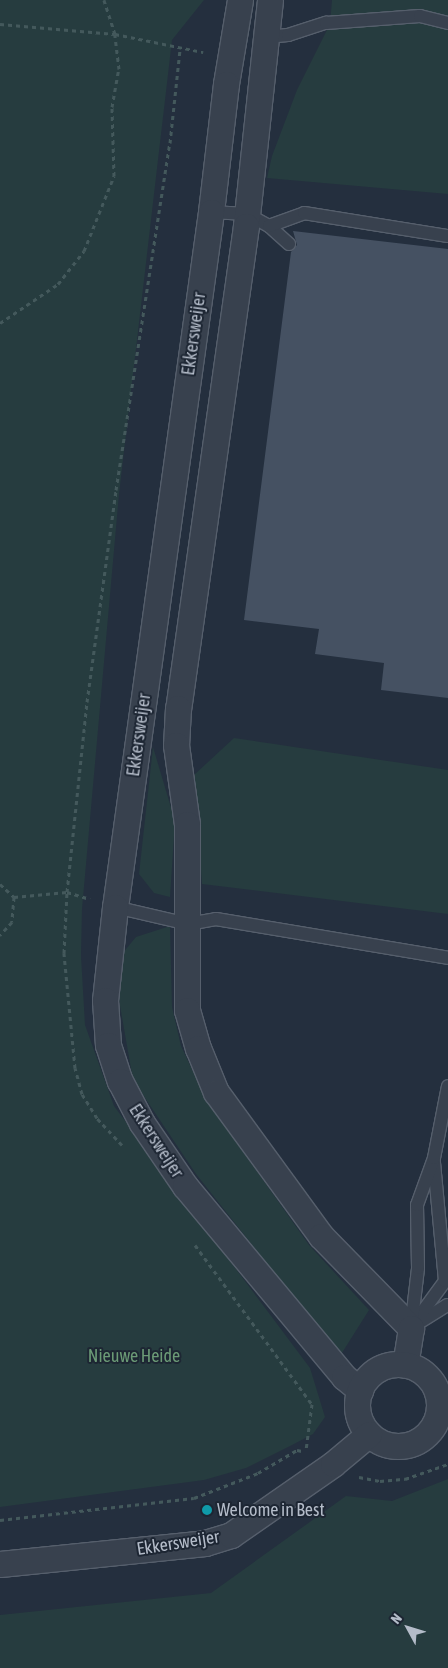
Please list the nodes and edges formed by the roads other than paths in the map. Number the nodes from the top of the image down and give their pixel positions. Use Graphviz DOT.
graph roads {
  1 [pos="240,0"];
  2 [pos="270,0"];
  3 [pos="448,23"];
  4 [pos="266,37"];
  5 [pos="211,212"];
  6 [pos="247,214"];
  7 [pos="269,226"];
  8 [pos="448,236"];
  9 [pos="289,244"];
  10 [pos="115,907"];
  11 [pos="188,924"];
  12 [pos="448,958"];
  13 [pos="448,1086"];
  14 [pos="434,1158"];
  15 [pos="448,1305"];
  16 [pos="411,1328"];
  17 [pos="405,1365"];
  18 [pos="360,1390"];
  19 [pos="443,1404"];
  20 [pos="368,1434"];
  21 [pos="0,1564"];
  1 -- 5 [label="street, Ekkersweijer"];
  2 -- 4 [label="street, Ekkersweijer"];
  3 -- 4 [label="lane"];
  4 -- 6 [label="street, Ekkersweijer"];
  5 -- 6 [label="lane"];
  5 -- 10 [label="street, Ekkersweijer"];
  6 -- 7 [label="lane"];
  6 -- 11 [label="street, Ekkersweijer"];
  7 -- 8 [label="lane"];
  7 -- 9 [label="lane"];
  10 -- 11 [label="lane"];
  10 -- 18 [label="street, Ekkersweijer"];
  11 -- 12 [label="lane"];
  11 -- 16 [label="street, Ekkersweijer"];
  13 -- 14 [label="lane"];
  14 -- 16 [label="lane"];
  14 -- 16 [label="lane"];
  15 -- 16 [label="lane"];
  16 -- 17 [label="street"];
  17 -- 18 [label="street"];
  17 -- 19 [label="street"];
  18 -- 20 [label="street"];
  19 -- 20 [label="street"];
  20 -- 21 [label="street, Ekkersweijer"];
}
